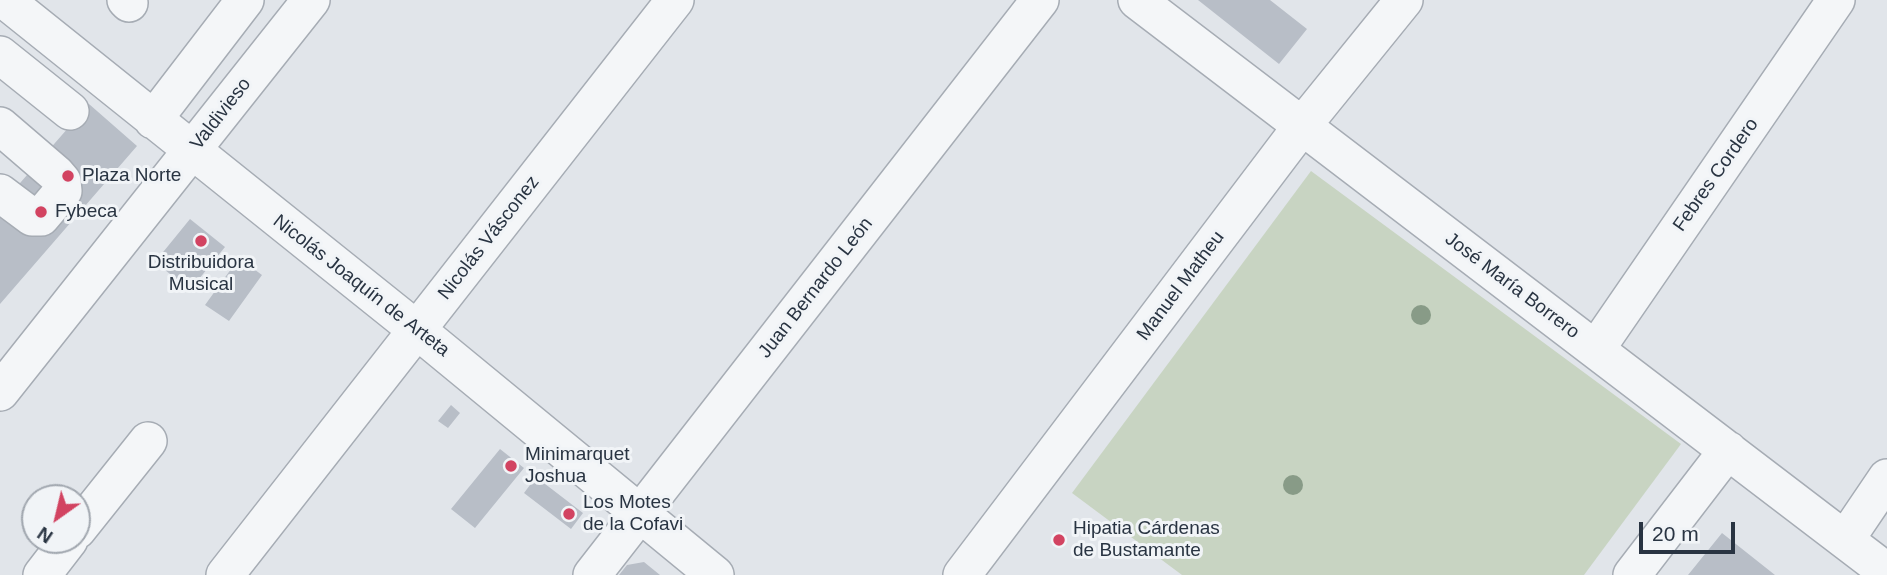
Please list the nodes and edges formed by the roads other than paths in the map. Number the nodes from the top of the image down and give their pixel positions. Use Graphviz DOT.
graph roads {
  1 [pos="5,0"];
  2 [pos="245,0"];
  3 [pos="311,0"];
  4 [pos="675,0"];
  5 [pos="1040,0"];
  6 [pos="1137,0"];
  7 [pos="1404,0"];
  8 [pos="1836,0"];
  9 [pos="0,55"];
  10 [pos="70,111"];
  11 [pos="153,120"];
  12 [pos="0,126"];
  13 [pos="1302,126"];
  14 [pos="191,151"];
  15 [pos="0,193"];
  16 [pos="417,330"];
  17 [pos="1596,349"];
  18 [pos="0,391"];
  19 [pos="148,441"];
  20 [pos="1728,450"];
  21 [pos="1887,478"];
  22 [pos="91,512"];
  23 [pos="640,513"];
  24 [pos="1845,540"];
  25 [pos="58,554"];
  26 [pos="1887,572"];
  27 [pos="42,575"];
  28 [pos="225,575"];
  29 [pos="592,575"];
  30 [pos="715,575"];
  31 [pos="962,575"];
  32 [pos="1632,575"];
  1 -- 11 [label="street, Nicolás Joaquín de Arteta"];
  2 -- 11 [label="street"];
  3 -- 14 [label="street, Valdivieso"];
  4 -- 16 [label="street, Nicolás Vásconez"];
  5 -- 23 [label="street, Juan Bernardo León"];
  6 -- 13 [label="street, José María Borrero"];
  7 -- 13 [label="street, Manuel Matheu"];
  8 -- 17 [label="street, Febres Cordero"];
  9 -- 10 [label="street"];
  11 -- 14 [label="street, Nicolás Joaquín de Arteta"];
  12 -- 15 [label="street"];
  13 -- 17 [label="street, José María Borrero"];
  13 -- 31 [label="street, Manuel Matheu"];
  14 -- 16 [label="street, Nicolás Joaquín de Arteta"];
  14 -- 18 [label="street, Valdivieso"];
  16 -- 23 [label="street, Nicolás Joaquín de Arteta"];
  16 -- 28 [label="street, Nicolás Vásconez"];
  17 -- 20 [label="street, José María Borrero"];
  19 -- 22 [label="street"];
  20 -- 24 [label="street, José María Borrero"];
  20 -- 32 [label="street"];
  21 -- 24 [label="street"];
  23 -- 29 [label="street, Juan Bernardo León"];
  23 -- 30 [label="street, Nicolás Joaquín de Arteta"];
  24 -- 26 [label="street, José María Borrero"];
  25 -- 27 [label="street"];
}
